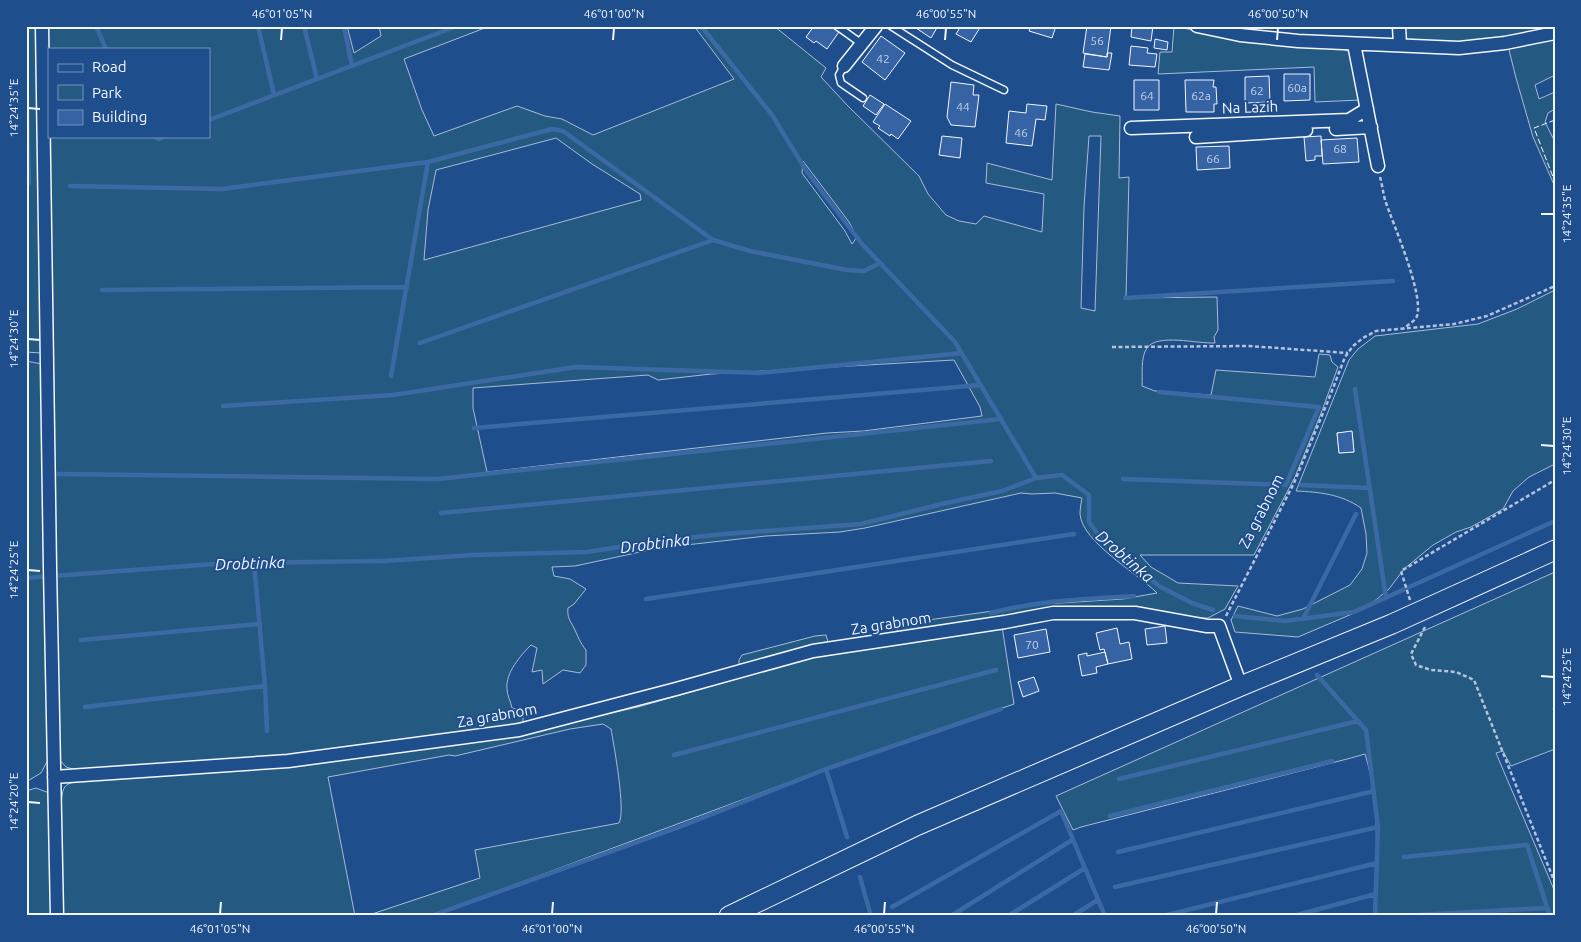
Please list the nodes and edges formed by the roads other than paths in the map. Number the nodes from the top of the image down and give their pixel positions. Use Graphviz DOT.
graph roads {
  1 [pos="42,26"];
  2 [pos="837,26"];
  3 [pos="876,26"];
  4 [pos="891,26"];
  5 [pos="1197,26"];
  6 [pos="1399,26"];
  7 [pos="1555,33"];
  8 [pos="862,44"];
  9 [pos="1354,44"];
  10 [pos="1400,45"];
  11 [pos="844,66"];
  12 [pos="1004,90"];
  13 [pos="863,98"];
  14 [pos="1367,109"];
  15 [pos="1371,127"];
  16 [pos="1131,128"];
  17 [pos="1196,137"];
  18 [pos="1378,166"];
  19 [pos="1555,550"];
  20 [pos="1241,686"];
  21 [pos="54,777"];
  22 [pos="57,916"];
  23 [pos="729,916"];
  1 -- 21 [label="street"];
  2 -- 8 [label="lane"];
  3 -- 8 [label="street"];
  4 -- 12 [label="lane"];
  5 -- 9 [label="street"];
  6 -- 10 [label="street"];
  7 -- 10 [label="street"];
  8 -- 11 [label="street"];
  9 -- 10 [label="street"];
  9 -- 14 [label="street"];
  11 -- 13 [label="lane"];
  14 -- 15 [label="street"];
  14 -- 16 [label="street, Na Lazih"];
  15 -- 17 [label="street, Na Lazih"];
  15 -- 18 [label="street"];
  19 -- 20 [label="main road"];
  20 -- 21 [label="street, Za grabnom"];
  20 -- 23 [label="main road"];
  21 -- 22 [label="street"];
}
